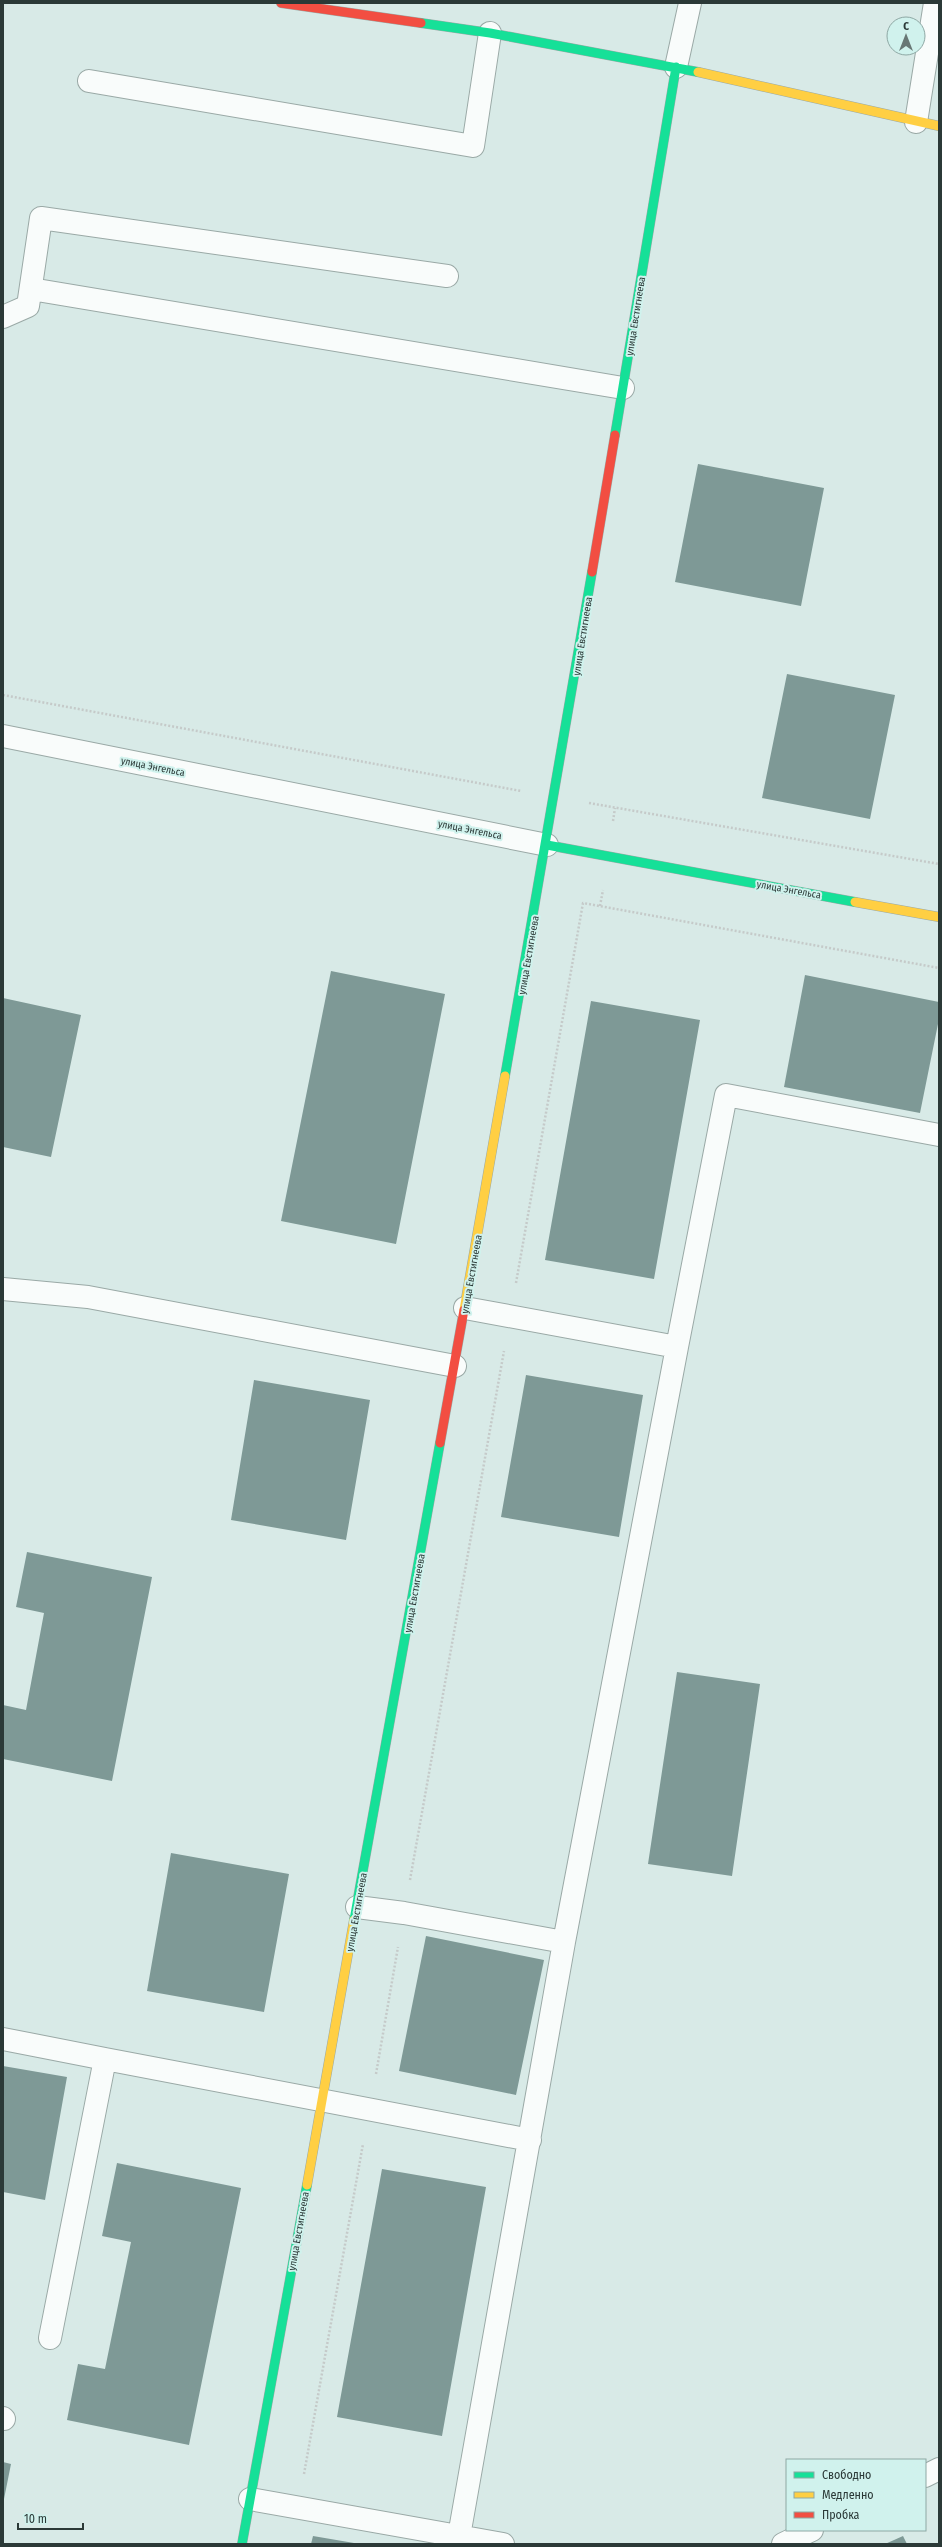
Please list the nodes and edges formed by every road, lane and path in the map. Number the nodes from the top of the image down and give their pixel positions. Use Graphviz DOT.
graph roads {
  1 [pos="281,3"];
  2 [pos="690,3"];
  3 [pos="936,3"];
  4 [pos="490,33"];
  5 [pos="676,67"];
  6 [pos="89,81"];
  7 [pos="916,122"];
  8 [pos="939,126"];
  9 [pos="447,276"];
  10 [pos="31,289"];
  11 [pos="3,317"];
  12 [pos="623,388"];
  13 [pos="3,695"];
  14 [pos="3,736"];
  15 [pos="555,797"];
  16 [pos="547,845"];
  17 [pos="939,864"];
  18 [pos="939,917"];
  19 [pos="939,968"];
  20 [pos="939,1135"];
  21 [pos="3,1289"];
  22 [pos="465,1308"];
  23 [pos="510,1316"];
  24 [pos="677,1347"];
  25 [pos="455,1366"];
  26 [pos="357,1907"];
  27 [pos="404,1912"];
  28 [pos="564,1942"];
  29 [pos="3,2039"];
  30 [pos="105,2059"];
  31 [pos="322,2101"];
  32 [pos="369,2110"];
  33 [pos="530,2140"];
  34 [pos="50,2338"];
  35 [pos="939,2469"];
  36 [pos="926,2476"];
  37 [pos="250,2498"];
  38 [pos="299,2506"];
  39 [pos="810,2531"];
  40 [pos="459,2536"];
  41 [pos="242,2544"];
  42 [pos="503,2544"];
  43 [pos="783,2544"];
  1 -- 4 [label="main road"];
  2 -- 5 [label="street, улица Евстигнеева"];
  3 -- 7 [label="street"];
  4 -- 5 [label="main road"];
  4 -- 6 [label="street"];
  5 -- 7 [label="main road"];
  5 -- 12 [label="main road, улица Евстигнеева"];
  7 -- 8 [label="main road"];
  9 -- 10 [label="street"];
  10 -- 11 [label="street"];
  10 -- 12 [label="street"];
  12 -- 15 [label="main road, улица Евстигнеева"];
  13 -- 15 [label="path"];
  14 -- 16 [label="street, улица Энгельса"];
  15 -- 16 [label="main road, улица Евстигнеева"];
  15 -- 17 [label="path"];
  16 -- 18 [label="main road, улица Энгельса"];
  16 -- 22 [label="main road, улица Евстигнеева"];
  19 -- 23 [label="path"];
  20 -- 24 [label="street"];
  21 -- 25 [label="street"];
  22 -- 23 [label="street"];
  22 -- 25 [label="main road, улица Евстигнеева"];
  23 -- 24 [label="street"];
  23 -- 27 [label="path"];
  24 -- 28 [label="street"];
  25 -- 26 [label="main road, улица Евстигнеева"];
  26 -- 27 [label="street"];
  26 -- 31 [label="main road, улица Евстигнеева"];
  27 -- 28 [label="street"];
  27 -- 32 [label="path"];
  28 -- 33 [label="street"];
  29 -- 30 [label="street"];
  30 -- 31 [label="street"];
  30 -- 34 [label="street"];
  31 -- 32 [label="street"];
  31 -- 37 [label="main road, улица Евстигнеева"];
  32 -- 33 [label="street"];
  32 -- 38 [label="path"];
  33 -- 40 [label="street"];
  35 -- 36 [label="street"];
  37 -- 38 [label="street"];
  37 -- 41 [label="main road, улица Евстигнеева"];
  38 -- 40 [label="street"];
  39 -- 43 [label="street"];
  40 -- 42 [label="street"];
}
